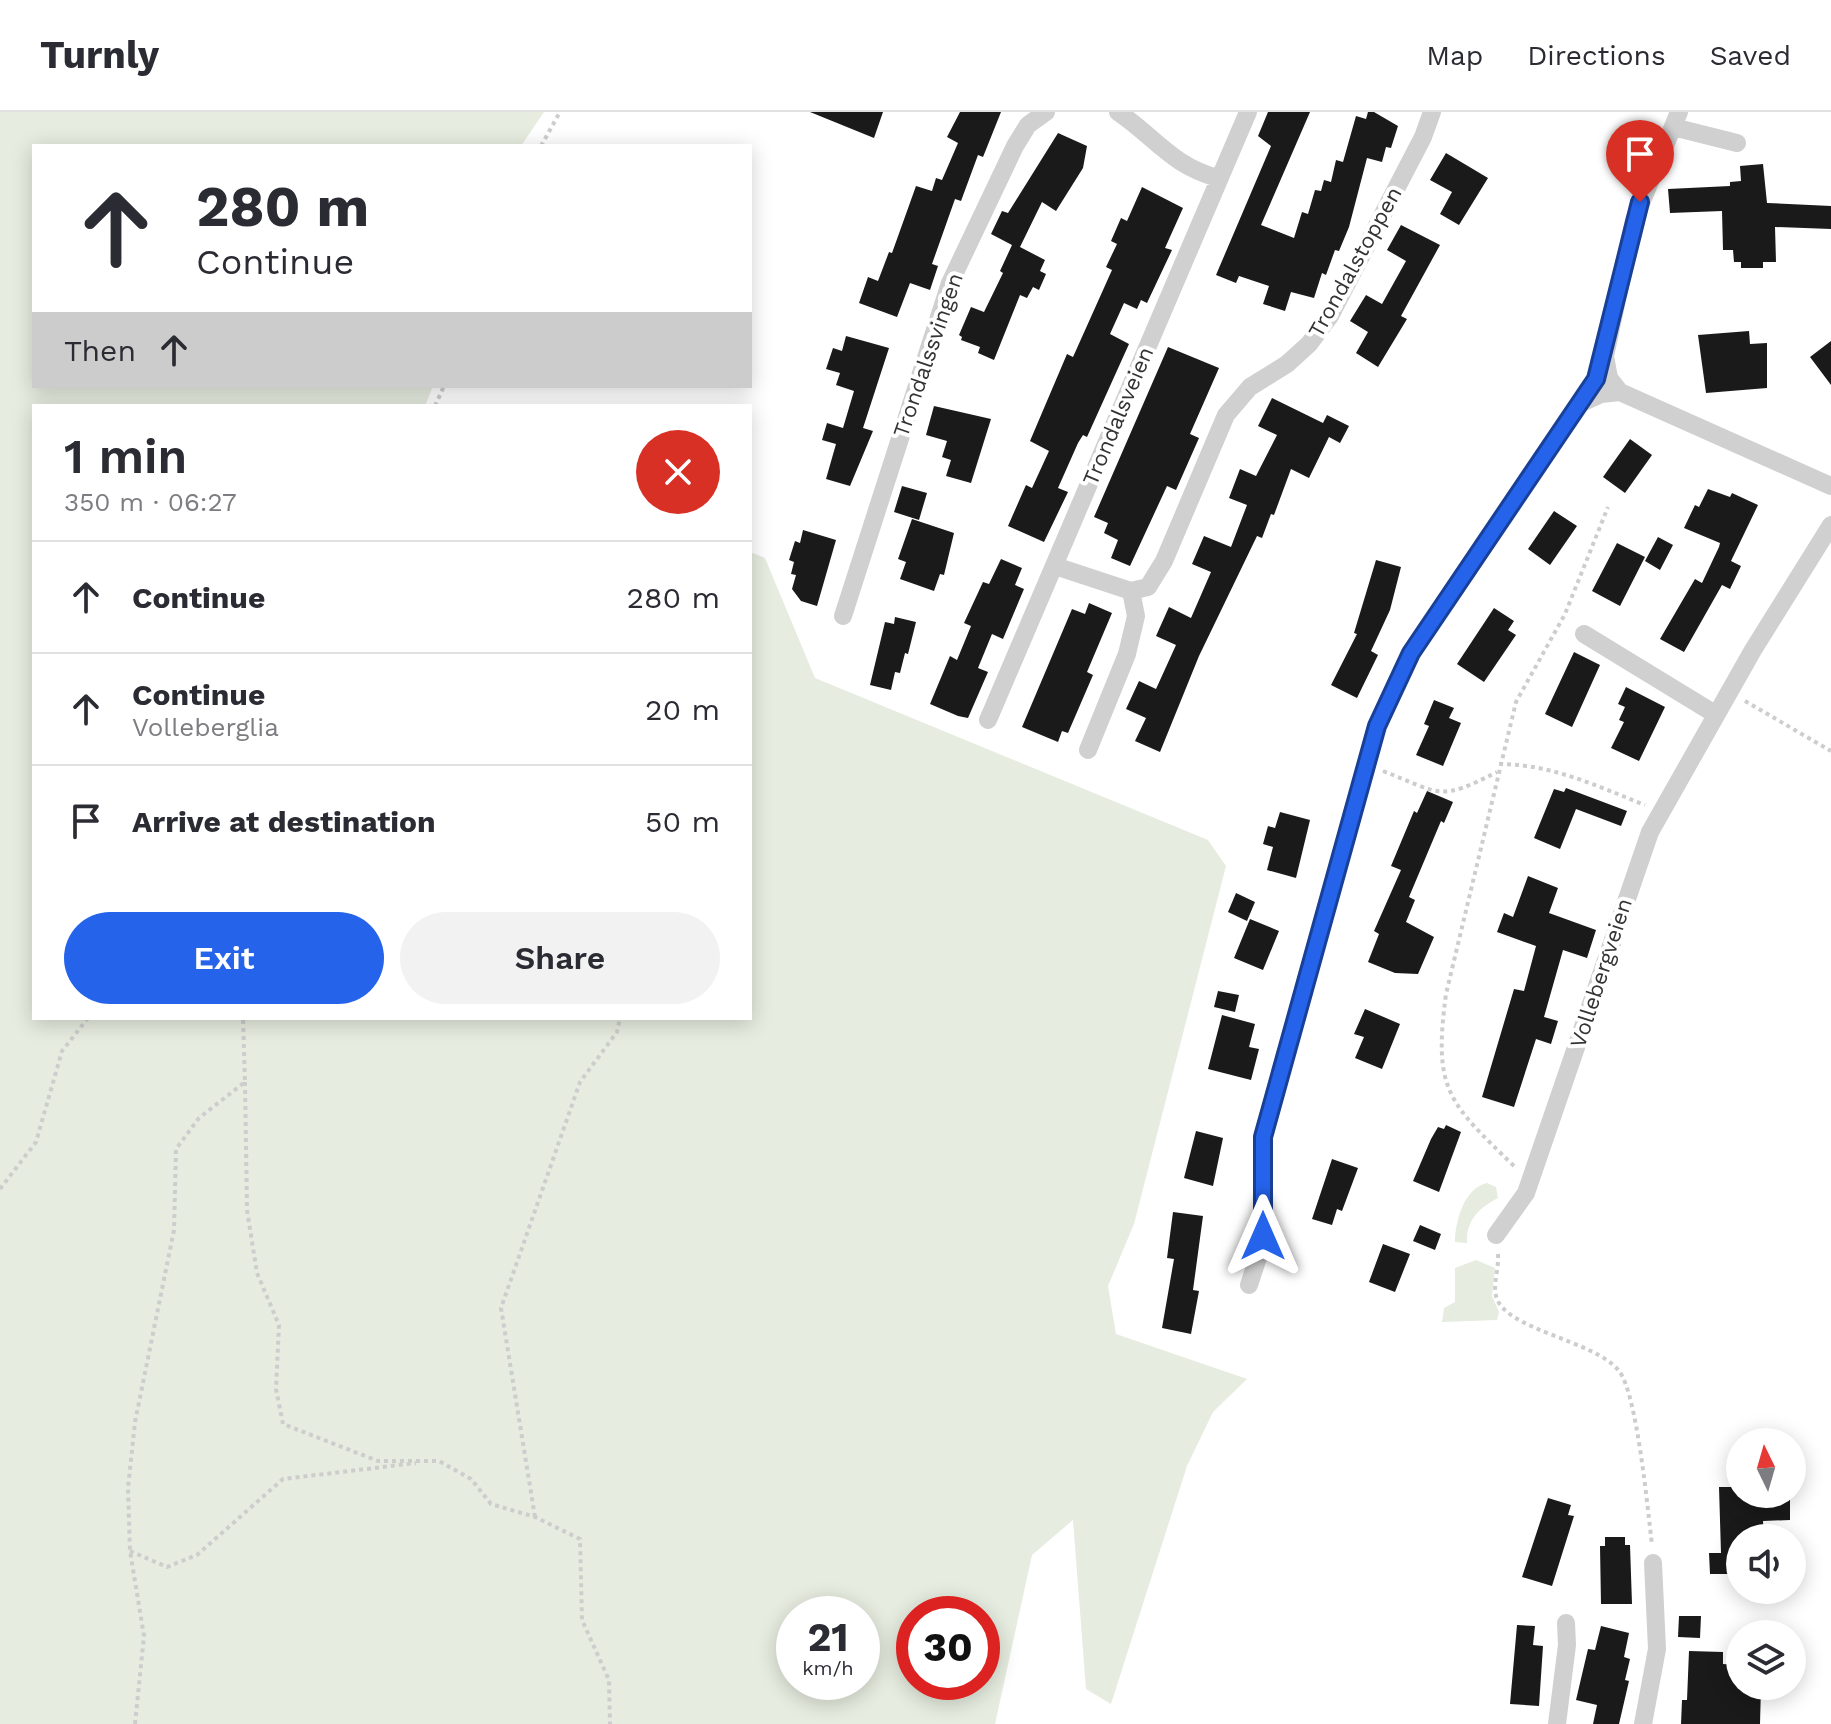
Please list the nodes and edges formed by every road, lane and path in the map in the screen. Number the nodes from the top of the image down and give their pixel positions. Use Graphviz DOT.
graph roads {
  1 [pos="560,112"];
  2 [pos="1046,112"];
  3 [pos="1118,112"];
  4 [pos="1248,112"];
  5 [pos="1432,112"];
  6 [pos="1676,120"];
  7 [pos="1737,143"];
  8 [pos="542,144"];
  9 [pos="1218,178"];
  10 [pos="1605,356"];
  11 [pos="1615,385"];
  12 [pos="1579,404"];
  13 [pos="1831,486"];
  14 [pos="1608,507"];
  15 [pos="1831,525"];
  16 [pos="1055,566"];
  17 [pos="1131,591"];
  18 [pos="843,616"];
  19 [pos="1584,634"];
  20 [pos="1729,691"];
  21 [pos="1715,714"];
  22 [pos="988,720"];
  23 [pos="1088,750"];
  24 [pos="1831,751"];
  25 [pos="1499,764"];
  26 [pos="1365,765"];
  27 [pos="1497,772"];
  28 [pos="1662,811"];
  29 [pos="86,1020"];
  30 [pos="243,1020"];
  31 [pos="620,1020"];
  32 [pos="245,1082"];
  33 [pos="1530,1182"];
  34 [pos="0,1189"];
  35 [pos="1496,1235"];
  36 [pos="1249,1285"];
  37 [pos="439,1461"];
  38 [pos="535,1517"];
  39 [pos="130,1551"];
  40 [pos="1653,1563"];
  41 [pos="1566,1623"];
  42 [pos="135,1724"];
  43 [pos="610,1724"];
  44 [pos="1557,1724"];
  45 [pos="1643,1724"];
  1 -- 8 [label="path"];
  2 -- 18 [label="street, Trondalssvingen"];
  3 -- 9 [label="street"];
  4 -- 9 [label="street, Trondalsveien"];
  5 -- 17 [label="street, Trondalstoppen"];
  6 -- 7 [label="street"];
  6 -- 10 [label="street"];
  9 -- 16 [label="street, Trondalsveien"];
  10 -- 11 [label="street"];
  10 -- 12 [label="street"];
  11 -- 12 [label="street"];
  11 -- 13 [label="street"];
  12 -- 26 [label="street"];
  14 -- 25 [label="path"];
  15 -- 20 [label="street, Vollebergveien"];
  16 -- 17 [label="street"];
  16 -- 22 [label="street, Trondalsveien"];
  17 -- 23 [label="street"];
  19 -- 21 [label="street"];
  20 -- 21 [label="street, Vollebergveien"];
  20 -- 24 [label="path"];
  21 -- 28 [label="street, Vollebergveien"];
  25 -- 27 [label="path"];
  25 -- 28 [label="path"];
  26 -- 27 [label="path"];
  26 -- 36 [label="street"];
  27 -- 33 [label="path"];
  28 -- 33 [label="street, Vollebergveien"];
  29 -- 34 [label="path"];
  30 -- 32 [label="path"];
  31 -- 38 [label="path"];
  32 -- 37 [label="path"];
  32 -- 39 [label="path"];
  33 -- 35 [label="street, Vollebergveien"];
  35 -- 40 [label="path"];
  37 -- 38 [label="path"];
  37 -- 39 [label="path"];
  38 -- 43 [label="path"];
  39 -- 42 [label="path"];
  40 -- 45 [label="street"];
  41 -- 44 [label="street"];
}
